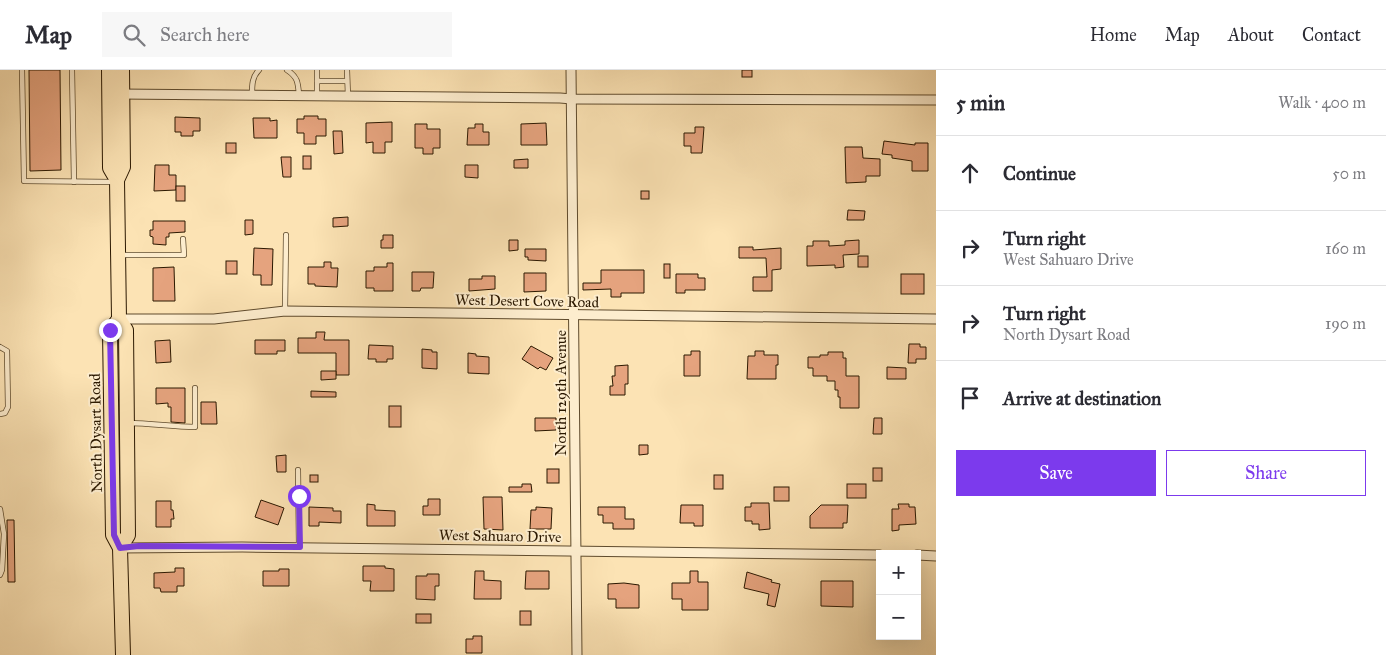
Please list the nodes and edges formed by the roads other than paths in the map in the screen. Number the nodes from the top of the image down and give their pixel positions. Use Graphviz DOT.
graph roads {
  1 [pos="22,70"];
  2 [pos="72,70"];
  3 [pos="109,70"];
  4 [pos="122,70"];
  5 [pos="259,70"];
  6 [pos="287,70"];
  7 [pos="317,70"];
  8 [pos="347,70"];
  9 [pos="571,70"];
  10 [pos="347,81"];
  11 [pos="317,82"];
  12 [pos="116,94"];
  13 [pos="252,95"];
  14 [pos="298,95"];
  15 [pos="317,95"];
  16 [pos="348,96"];
  17 [pos="572,100"];
  18 [pos="936,100"];
  19 [pos="117,180"];
  20 [pos="74,182"];
  21 [pos="286,235"];
  22 [pos="184,239"];
  23 [pos="118,255"];
  24 [pos="285,312"];
  25 [pos="574,316"];
  26 [pos="119,319"];
  27 [pos="936,319"];
  28 [pos="0,347"];
  29 [pos="195,388"];
  30 [pos="0,414"];
  31 [pos="127,423"];
  32 [pos="298,470"];
  33 [pos="0,510"];
  34 [pos="300,547"];
  35 [pos="120,548"];
  36 [pos="576,551"];
  37 [pos="876,555"];
  38 [pos="921,555"];
  39 [pos="936,556"];
  40 [pos="0,575"];
  41 [pos="123,655"];
  42 [pos="577,655"];
  1 -- 20 [label="lane"];
  2 -- 20 [label="lane"];
  3 -- 12 [label="main road, North Dysart Road"];
  4 -- 12 [label="main road, North Dysart Road"];
  5 -- 13 [label="lane"];
  6 -- 14 [label="lane"];
  7 -- 11 [label="lane"];
  8 -- 10 [label="lane"];
  9 -- 17 [label="street, North 129th Avenue"];
  10 -- 11 [label="lane"];
  10 -- 16 [label="lane"];
  11 -- 15 [label="lane"];
  12 -- 13 [label="street"];
  12 -- 19 [label="main road, North Dysart Road"];
  13 -- 14 [label="street"];
  14 -- 15 [label="street"];
  15 -- 16 [label="street"];
  16 -- 17 [label="street"];
  17 -- 18 [label="street"];
  17 -- 25 [label="street, North 129th Avenue"];
  19 -- 20 [label="lane"];
  19 -- 23 [label="main road, North Dysart Road"];
  21 -- 24 [label="lane"];
  22 -- 23 [label="lane"];
  23 -- 26 [label="main road, North Dysart Road"];
  24 -- 25 [label="street, West Desert Cove Road"];
  24 -- 26 [label="street, West Desert Cove Road"];
  25 -- 27 [label="street, West Desert Cove Road"];
  25 -- 36 [label="street, North 129th Avenue"];
  26 -- 31 [label="main road, North Dysart Road"];
  26 -- 35 [label="main road, North Dysart Road"];
  28 -- 30 [label="lane"];
  29 -- 31 [label="lane"];
  31 -- 35 [label="main road, North Dysart Road"];
  32 -- 34 [label="lane"];
  33 -- 40 [label="lane"];
  34 -- 35 [label="street, West Sahuaro Drive"];
  34 -- 36 [label="street, West Sahuaro Drive"];
  35 -- 41 [label="main road, North Dysart Road"];
  36 -- 37 [label="street, West Sahuaro Drive"];
  36 -- 42 [label="street, North 129th Avenue"];
  38 -- 39 [label="street"];
}
